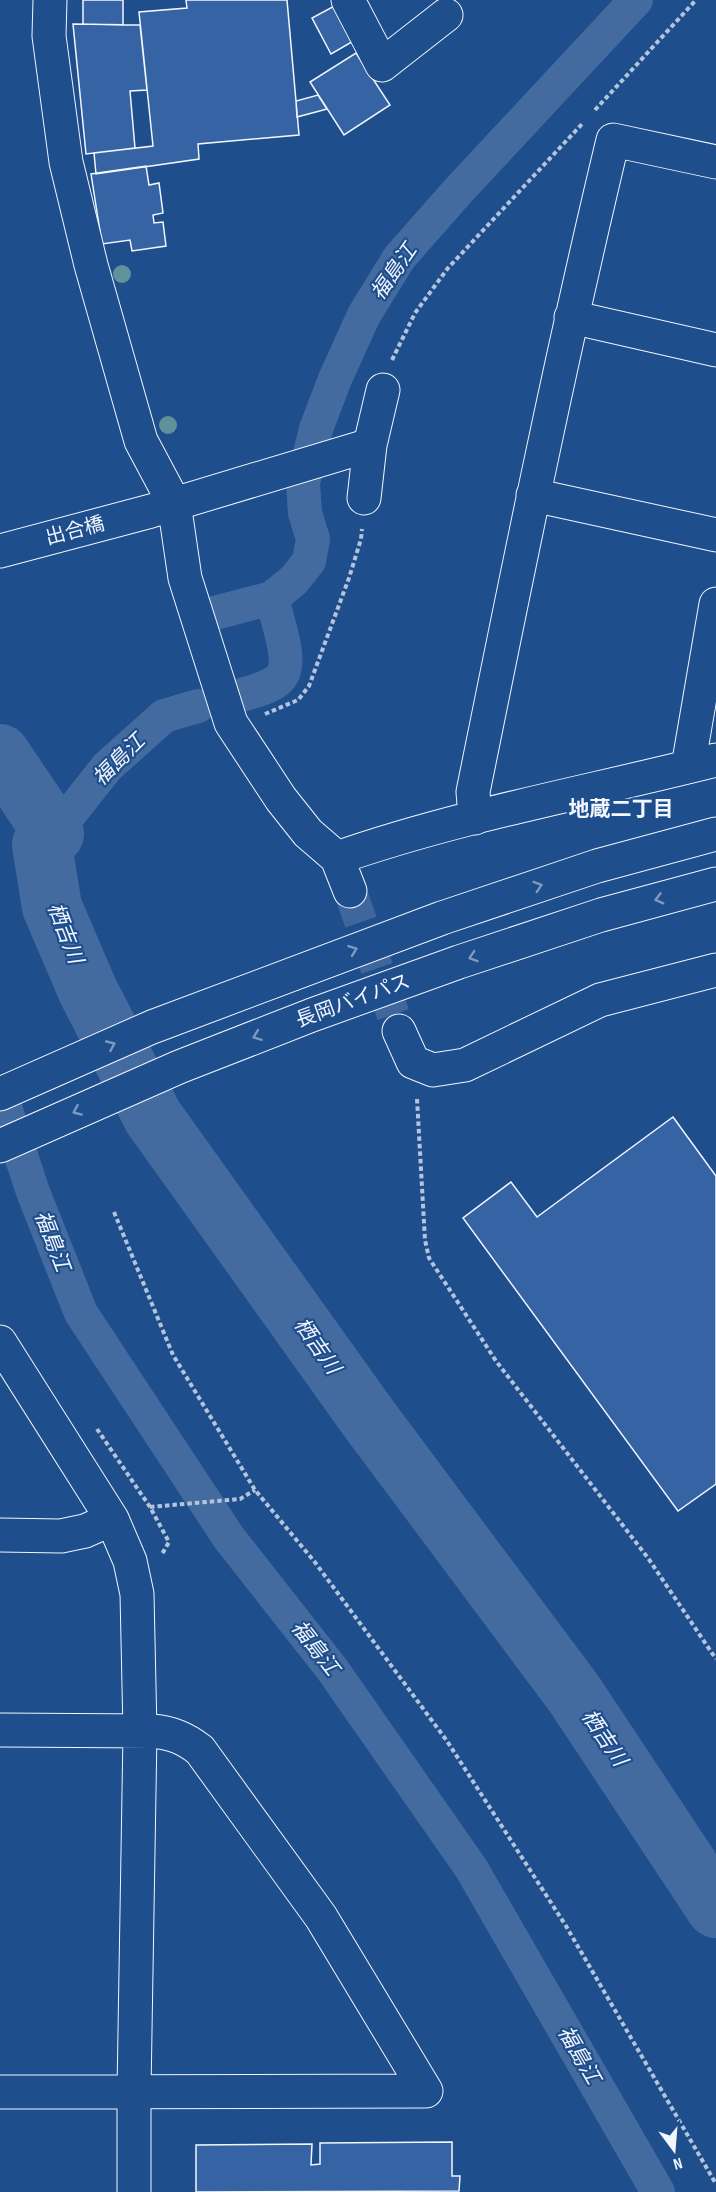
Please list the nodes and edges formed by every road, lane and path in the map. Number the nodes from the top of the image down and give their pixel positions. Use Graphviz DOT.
graph roads {
  1 [pos="50,0"];
  2 [pos="348,0"];
  3 [pos="696,0"];
  4 [pos="446,15"];
  5 [pos="592,112"];
  6 [pos="584,121"];
  7 [pos="716,162"];
  8 [pos="571,317"];
  9 [pos="716,350"];
  10 [pos="384,390"];
  11 [pos="363,447"];
  12 [pos="533,495"];
  13 [pos="364,498"];
  14 [pos="162,507"];
  15 [pos="716,535"];
  16 [pos="0,551"];
  17 [pos="716,604"];
  18 [pos="231,723"];
  19 [pos="702,764"];
  20 [pos="475,818"];
  21 [pos="716,834"];
  22 [pos="337,858"];
  23 [pos="716,884"];
  24 [pos="350,891"];
  25 [pos="716,970"];
  26 [pos="399,1031"];
  27 [pos="413,1062"];
  28 [pos="0,1094"];
  29 [pos="0,1146"];
  30 [pos="114,1212"];
  31 [pos="0,1342"];
  32 [pos="255,1491"];
  33 [pos="150,1507"];
  34 [pos="112,1519"];
  35 [pos="0,1535"];
  36 [pos="169,1542"];
  37 [pos="162,1554"];
  38 [pos="716,1659"];
  39 [pos="0,1730"];
  40 [pos="140,1732"];
  41 [pos="134,2091"];
  42 [pos="0,2092"];
  43 [pos="716,2184"];
  44 [pos="134,2192"];
  1 -- 14 [label="main road"];
  2 -- 4 [label="main road"];
  3 -- 5 [label="path"];
  6 -- 10 [label="path"];
  7 -- 8 [label="main road"];
  8 -- 9 [label="main road"];
  8 -- 12 [label="main road"];
  10 -- 11 [label="main road"];
  11 -- 13 [label="main road"];
  11 -- 14 [label="main road, 出合橋"];
  12 -- 15 [label="main road"];
  12 -- 20 [label="main road"];
  13 -- 18 [label="path"];
  14 -- 16 [label="main road, 出合橋"];
  14 -- 18 [label="main road"];
  17 -- 19 [label="main road"];
  18 -- 22 [label="main road"];
  19 -- 20 [label="main road"];
  20 -- 22 [label="main road"];
  28 -- 21 [label="main road, one-way"];
  22 -- 24 [label="main road"];
  23 -- 29 [label="main road, 長岡バイパス, one-way"];
  25 -- 27 [label="main road"];
  26 -- 27 [label="main road"];
  27 -- 38 [label="path"];
  30 -- 32 [label="path"];
  31 -- 34 [label="main road"];
  32 -- 33 [label="path"];
  32 -- 43 [label="path"];
  34 -- 35 [label="main road"];
  34 -- 40 [label="main road"];
  36 -- 37 [label="path"];
  39 -- 40 [label="main road"];
  40 -- 41 [label="main road"];
  40 -- 41 [label="main road"];
  41 -- 42 [label="main road"];
  41 -- 44 [label="main road"];
}
